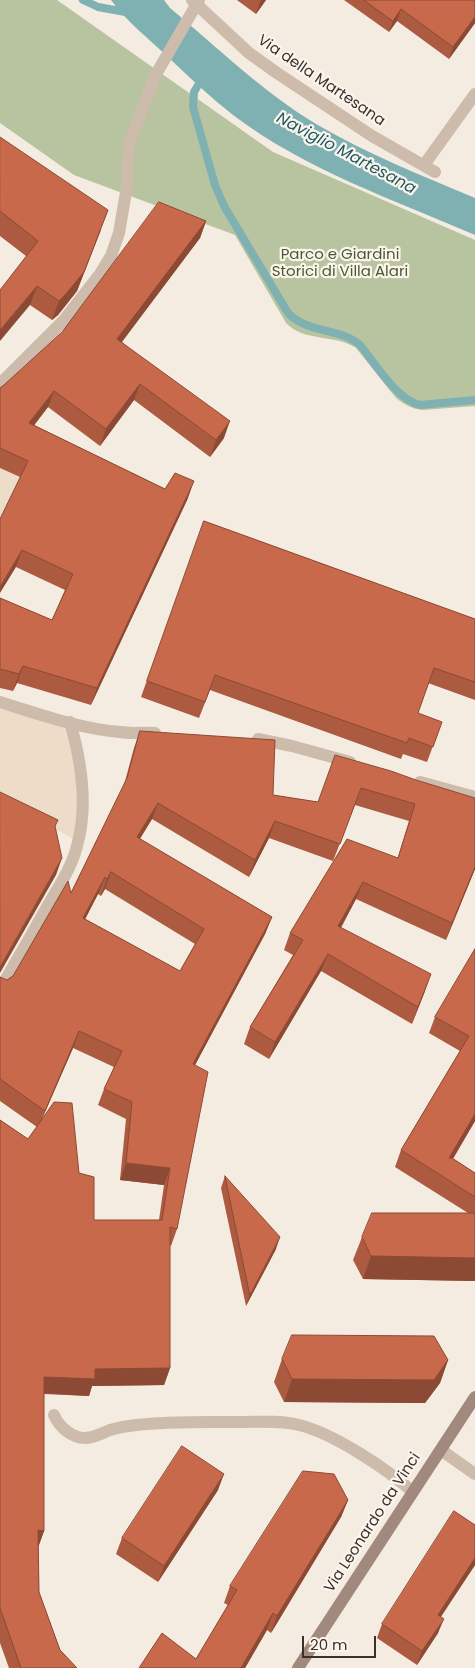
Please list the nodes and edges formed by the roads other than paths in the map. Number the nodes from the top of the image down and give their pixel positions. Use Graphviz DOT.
graph roads {
  1 [pos="196,2"];
  2 [pos="475,94"];
  3 [pos="424,165"];
  4 [pos="435,172"];
  5 [pos="0,384"];
  6 [pos="0,702"];
  7 [pos="70,722"];
  8 [pos="169,734"];
  9 [pos="244,738"];
  10 [pos="362,766"];
  11 [pos="406,778"];
  12 [pos="475,797"];
  13 [pos="0,990"];
  14 [pos="475,1397"];
  15 [pos="54,1415"];
  16 [pos="441,1450"];
  17 [pos="475,1474"];
  18 [pos="413,1492"];
  19 [pos="298,1668"];
  1 -- 3 [label="street, Via della Martesana"];
  1 -- 5 [label="street"];
  2 -- 3 [label="street"];
  3 -- 4 [label="street, Via della Martesana"];
  6 -- 7 [label="street"];
  7 -- 8 [label="street"];
  7 -- 13 [label="street"];
  9 -- 10 [label="street"];
  11 -- 12 [label="street"];
  14 -- 16 [label="street, Via Leonardo da Vinci"];
  15 -- 18 [label="street"];
  16 -- 17 [label="street"];
  16 -- 18 [label="street, Via Leonardo da Vinci"];
  18 -- 19 [label="street, Via Leonardo da Vinci"];
}
